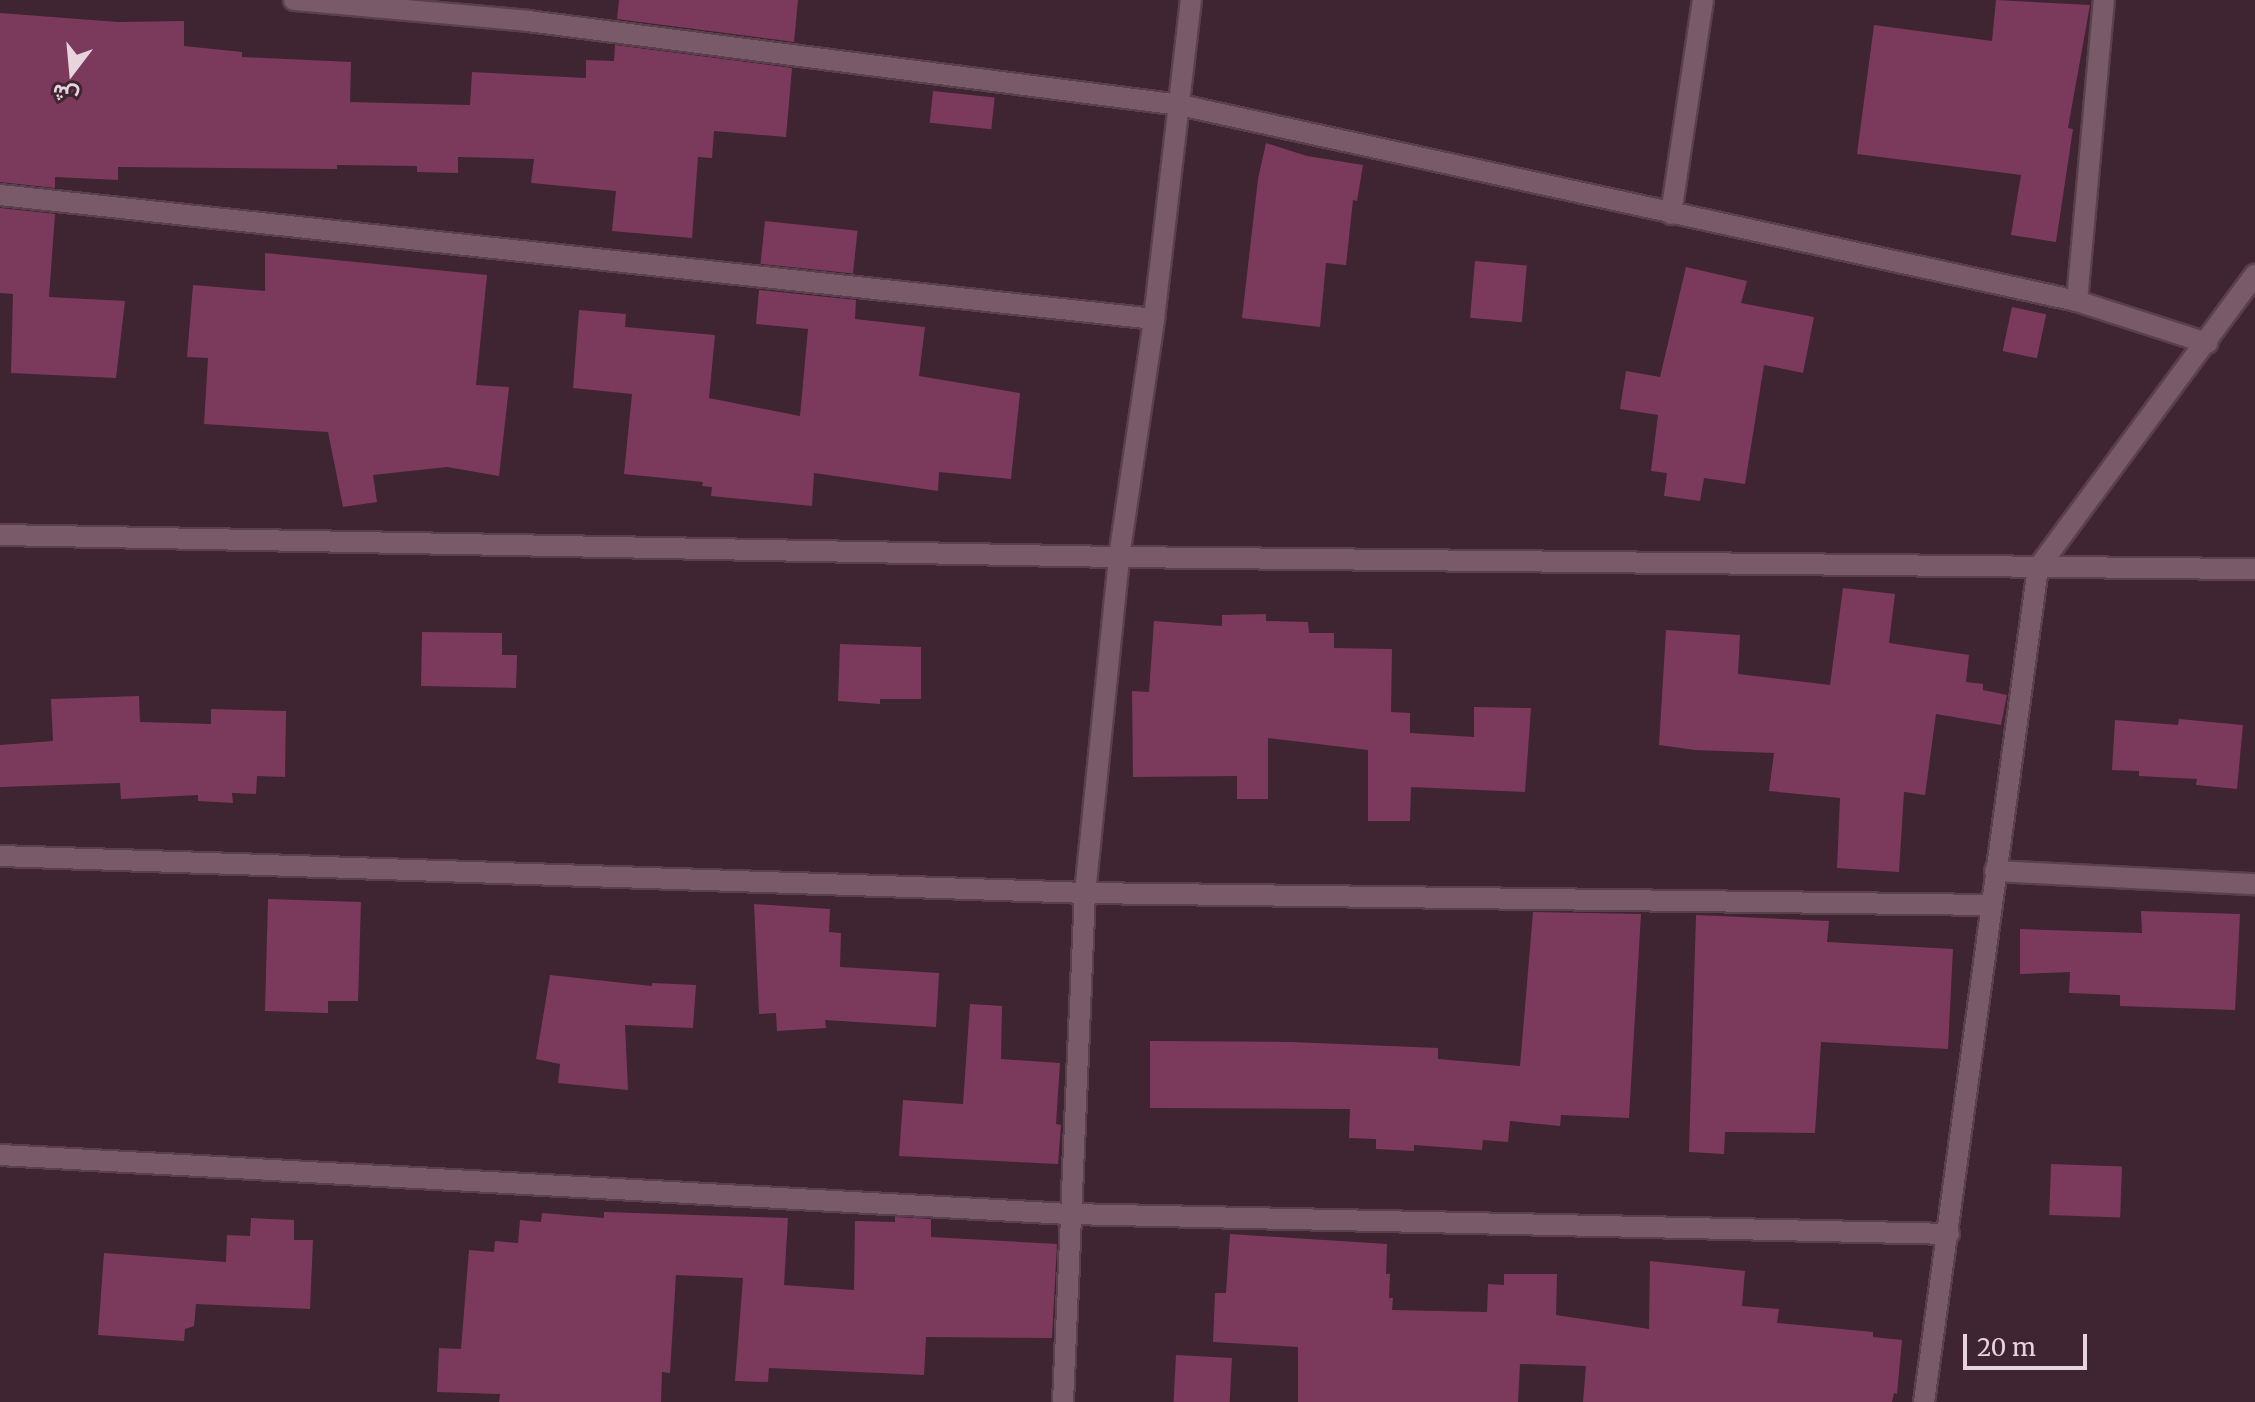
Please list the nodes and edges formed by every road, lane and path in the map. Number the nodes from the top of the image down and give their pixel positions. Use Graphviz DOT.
graph roads {
  1 [pos="294,0"];
  2 [pos="1191,0"];
  3 [pos="1703,0"];
  4 [pos="2104,0"];
  5 [pos="529,10"];
  6 [pos="1180,105"];
  7 [pos="0,195"];
  8 [pos="1671,214"];
  9 [pos="2255,275"];
  10 [pos="2077,301"];
  11 [pos="1154,319"];
  12 [pos="2207,343"];
  13 [pos="0,535"];
  14 [pos="1119,557"];
  15 [pos="2038,568"];
  16 [pos="2255,569"];
  17 [pos="0,856"];
  18 [pos="1995,871"];
  19 [pos="2255,884"];
  20 [pos="1085,893"];
  21 [pos="1990,905"];
  22 [pos="0,1155"];
  23 [pos="1070,1214"];
  24 [pos="1949,1234"];
  25 [pos="1063,1402"];
  26 [pos="1924,1402"];
  1 -- 5 [label="street"];
  2 -- 6 [label="street"];
  3 -- 8 [label="street"];
  4 -- 10 [label="street"];
  5 -- 6 [label="street"];
  6 -- 8 [label="street"];
  6 -- 11 [label="street"];
  7 -- 11 [label="street"];
  8 -- 10 [label="street"];
  9 -- 12 [label="street"];
  10 -- 12 [label="street"];
  11 -- 14 [label="street"];
  12 -- 15 [label="street"];
  13 -- 14 [label="street"];
  14 -- 15 [label="street"];
  14 -- 20 [label="street"];
  15 -- 16 [label="street"];
  15 -- 18 [label="street"];
  17 -- 20 [label="street"];
  18 -- 19 [label="street"];
  18 -- 21 [label="street"];
  20 -- 21 [label="street"];
  20 -- 23 [label="street"];
  21 -- 24 [label="street"];
  22 -- 23 [label="street"];
  23 -- 24 [label="street"];
  23 -- 25 [label="street"];
  24 -- 26 [label="street"];
}
